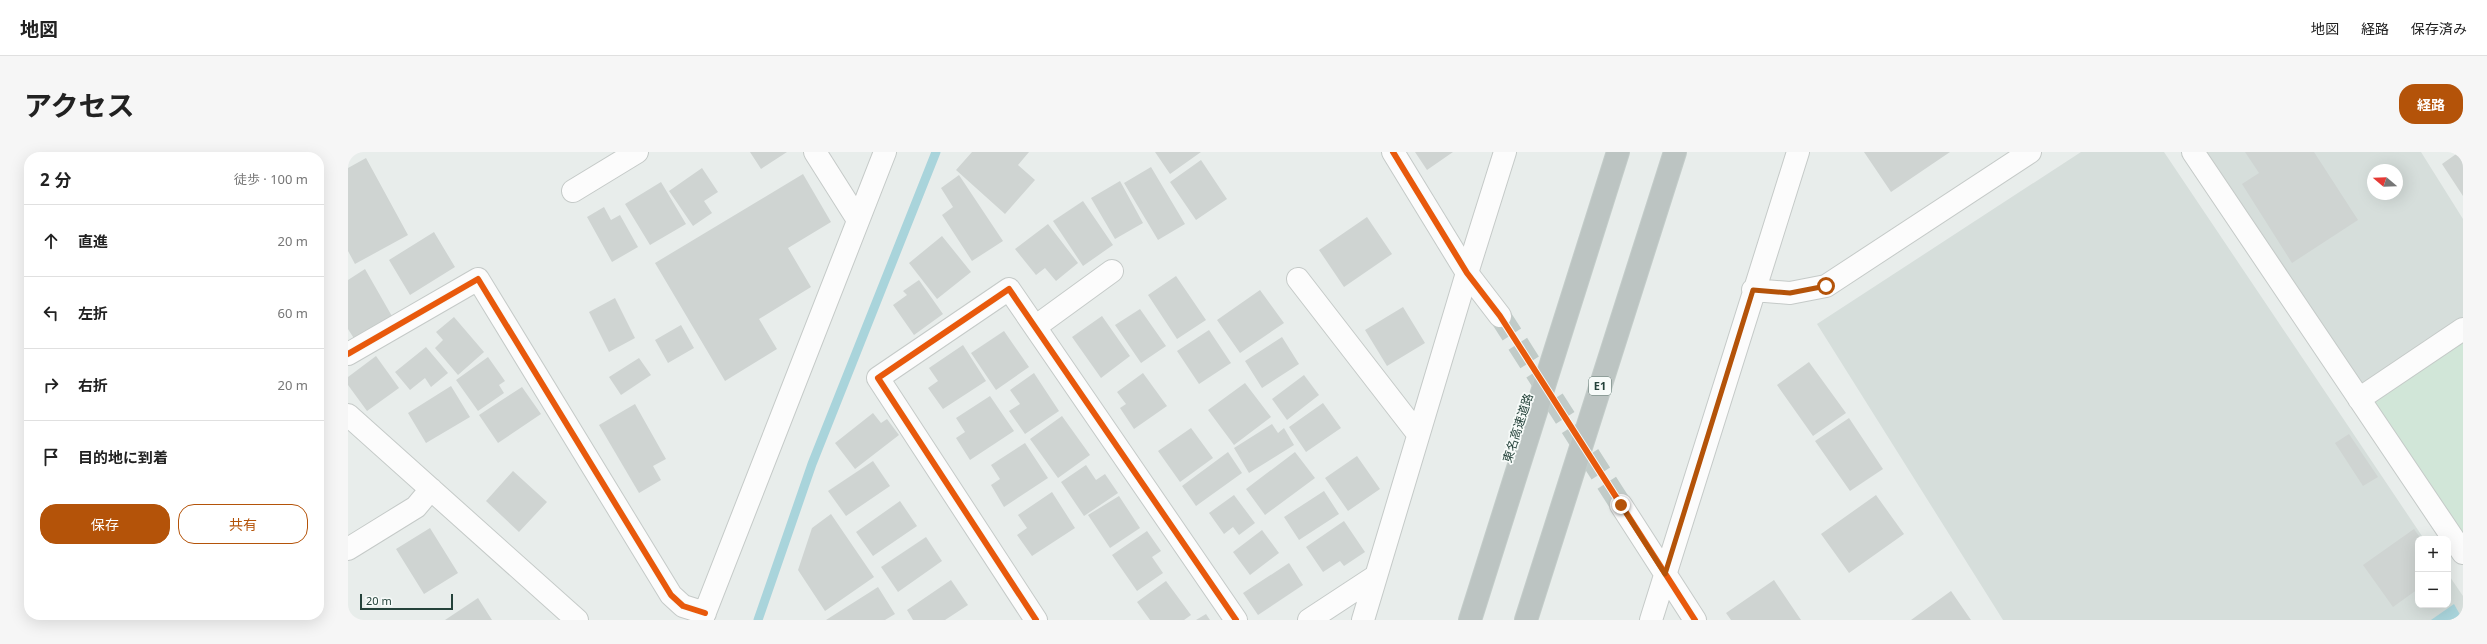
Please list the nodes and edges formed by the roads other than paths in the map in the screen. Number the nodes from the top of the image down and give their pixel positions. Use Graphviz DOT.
graph roads {
  1 [pos="637,152"];
  2 [pos="815,152"];
  3 [pos="885,152"];
  4 [pos="1393,152"];
  5 [pos="1505,152"];
  6 [pos="1618,152"];
  7 [pos="1675,152"];
  8 [pos="1798,152"];
  9 [pos="2030,152"];
  10 [pos="2193,152"];
  11 [pos="573,191"];
  12 [pos="858,220"];
  13 [pos="1112,271"];
  14 [pos="1467,273"];
  15 [pos="1298,279"];
  16 [pos="1753,290"];
  17 [pos="1500,316"];
  18 [pos="1035,327"];
  19 [pos="2463,329"];
  20 [pos="348,354"];
  21 [pos="2359,399"];
  22 [pos="348,415"];
  23 [pos="1418,434"];
  24 [pos="431,489"];
  25 [pos="1621,505"];
  26 [pos="348,550"];
  27 [pos="2463,553"];
  28 [pos="1665,574"];
  29 [pos="1376,576"];
  30 [pos="704,616"];
  31 [pos="577,620"];
  32 [pos="1036,620"];
  33 [pos="1236,620"];
  34 [pos="1308,620"];
  35 [pos="1363,620"];
  36 [pos="1470,620"];
  37 [pos="1526,620"];
  38 [pos="1651,620"];
  39 [pos="1695,620"];
  1 -- 11 [label="street"];
  2 -- 12 [label="street"];
  3 -- 12 [label="street"];
  4 -- 14 [label="street"];
  5 -- 14 [label="street"];
  6 -- 36 [label="highway, 東名高速道路"];
  7 -- 37 [label="highway, E1"];
  8 -- 16 [label="street"];
  9 -- 16 [label="street"];
  10 -- 21 [label="street"];
  12 -- 30 [label="street"];
  13 -- 18 [label="street"];
  14 -- 17 [label="street"];
  14 -- 23 [label="street"];
  15 -- 23 [label="street"];
  16 -- 28 [label="street"];
  18 -- 32 [label="street"];
  18 -- 33 [label="street"];
  19 -- 21 [label="street"];
  20 -- 30 [label="street"];
  21 -- 27 [label="street"];
  22 -- 24 [label="street"];
  23 -- 29 [label="street"];
  24 -- 26 [label="street"];
  24 -- 31 [label="street"];
  25 -- 28 [label="street"];
  28 -- 38 [label="street"];
  28 -- 39 [label="street"];
  29 -- 34 [label="street"];
  29 -- 35 [label="street"];
}
